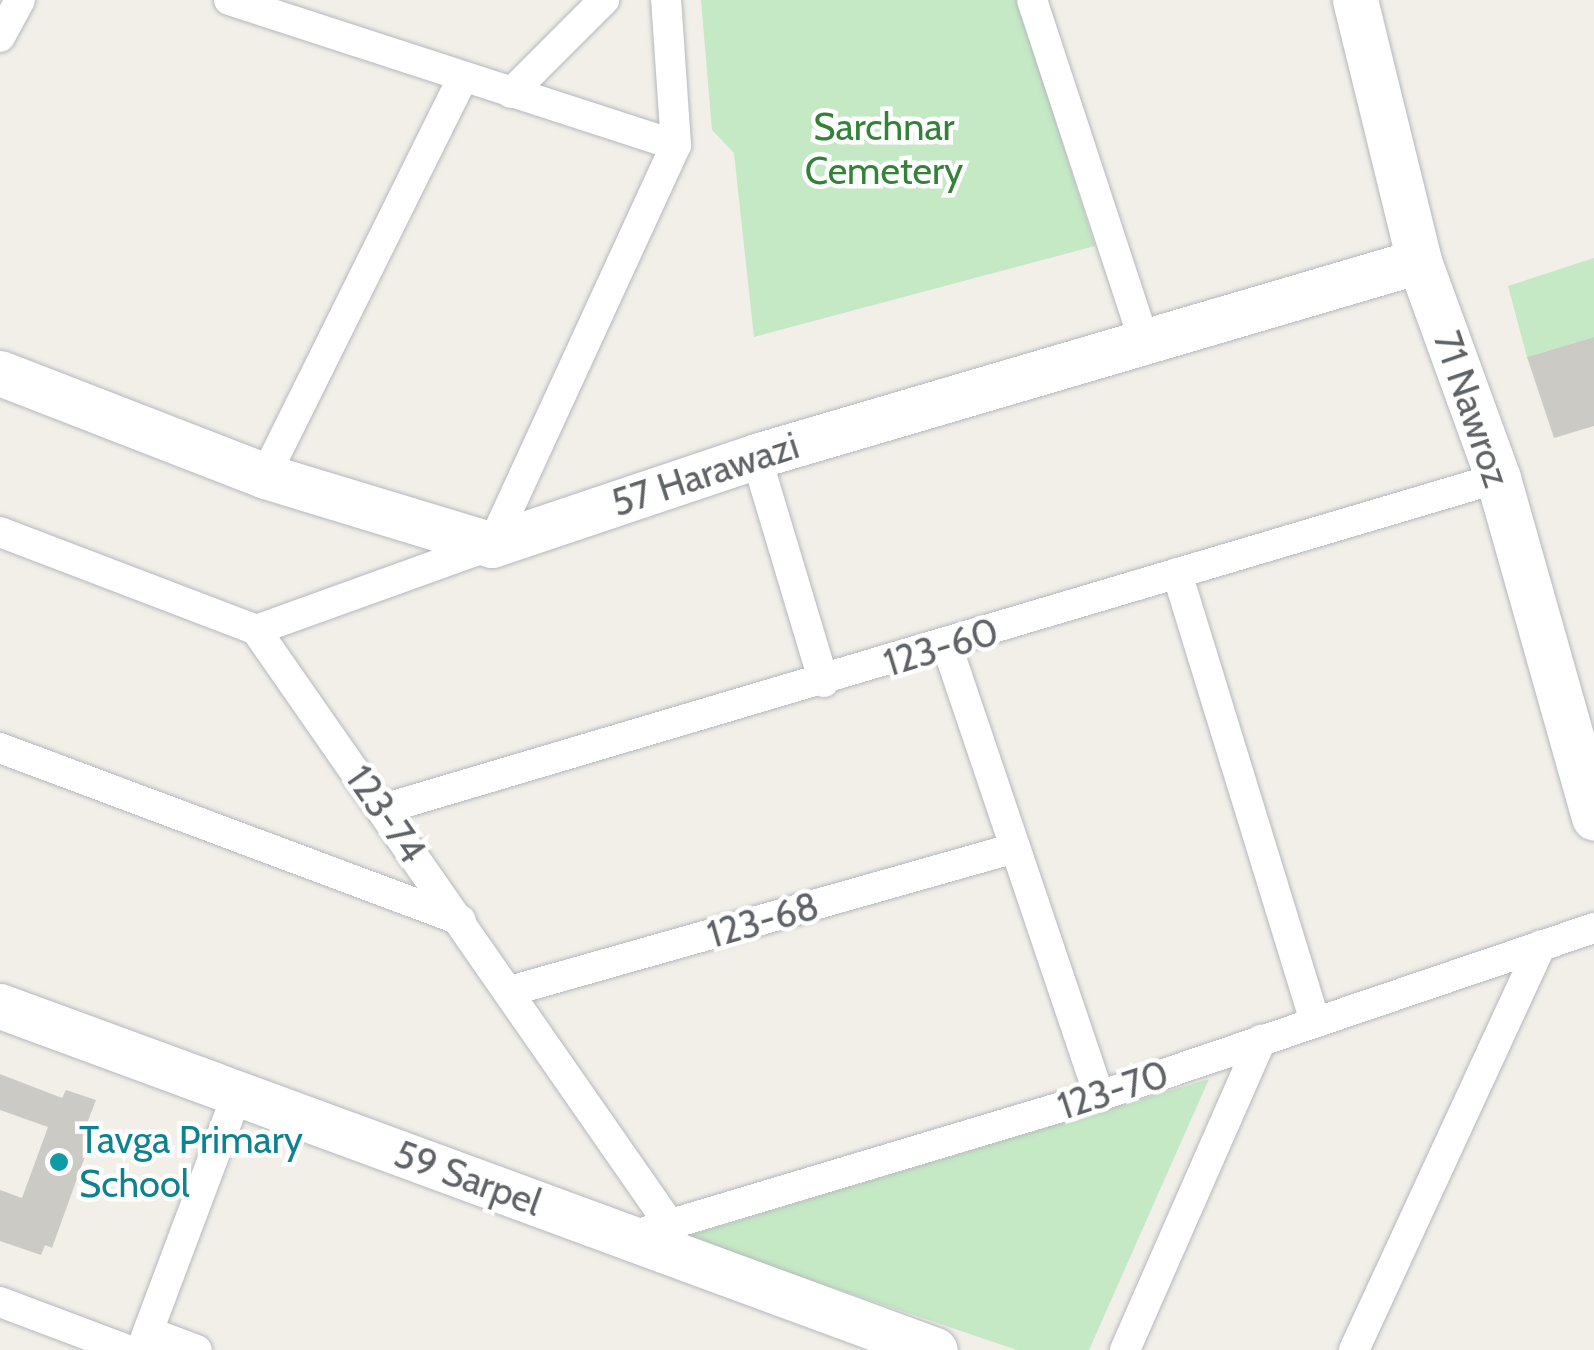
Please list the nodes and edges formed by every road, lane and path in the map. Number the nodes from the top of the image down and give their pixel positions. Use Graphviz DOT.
graph roads {
  1 [pos="20,0"];
  2 [pos="229,0"];
  3 [pos="604,0"];
  4 [pos="666,0"];
  5 [pos="1032,0"];
  6 [pos="1355,0"];
  7 [pos="266,6"];
  8 [pos="0,38"];
  9 [pos="462,79"];
  10 [pos="511,93"];
  11 [pos="676,145"];
  12 [pos="1419,261"];
  13 [pos="1144,343"];
  14 [pos="0,374"];
  15 [pos="756,456"];
  16 [pos="265,476"];
  17 [pos="1498,478"];
  18 [pos="0,532"];
  19 [pos="492,545"];
  20 [pos="1177,573"];
  21 [pos="256,630"];
  22 [pos="948,646"];
  23 [pos="824,682"];
  24 [pos="0,748"];
  25 [pos="382,809"];
  26 [pos="1594,818"];
  27 [pos="1015,848"];
  28 [pos="461,920"];
  29 [pos="1594,928"];
  30 [pos="1541,945"];
  31 [pos="510,991"];
  32 [pos="0,1006"];
  33 [pos="1315,1022"];
  34 [pos="1262,1040"];
  35 [pos="238,1094"];
  36 [pos="1098,1096"];
  37 [pos="649,1231"];
  38 [pos="0,1302"];
  39 [pos="139,1344"];
  40 [pos="912,1346"];
  41 [pos="197,1350"];
  42 [pos="1125,1350"];
  43 [pos="1354,1350"];
  1 -- 8 [label="street"];
  2 -- 7 [label="street"];
  3 -- 10 [label="street"];
  4 -- 11 [label="street"];
  5 -- 13 [label="street"];
  6 -- 12 [label="street, 71 Nawroz"];
  7 -- 9 [label="street"];
  9 -- 10 [label="street"];
  9 -- 16 [label="street"];
  10 -- 11 [label="street"];
  11 -- 19 [label="street"];
  12 -- 13 [label="street, 57 Harawazi"];
  12 -- 17 [label="street, 71 Nawroz"];
  13 -- 15 [label="street, 57 Harawazi"];
  14 -- 16 [label="street"];
  15 -- 19 [label="street, 57 Harawazi"];
  15 -- 23 [label="street"];
  16 -- 19 [label="street"];
  17 -- 20 [label="street, 123-60"];
  17 -- 26 [label="street, 71 Nawroz"];
  18 -- 21 [label="street"];
  19 -- 21 [label="street"];
  20 -- 22 [label="street, 123-60"];
  20 -- 33 [label="street"];
  21 -- 25 [label="street, 123-74"];
  22 -- 23 [label="street, 123-60"];
  22 -- 27 [label="street"];
  23 -- 25 [label="street, 123-60"];
  24 -- 28 [label="street"];
  25 -- 28 [label="street, 123-74"];
  27 -- 31 [label="street, 123-68"];
  27 -- 36 [label="street"];
  28 -- 31 [label="street, 123-74"];
  29 -- 30 [label="street, 123-70"];
  30 -- 33 [label="street, 123-70"];
  30 -- 43 [label="street"];
  31 -- 37 [label="street, 123-74"];
  32 -- 35 [label="street, 59 Sarpel"];
  33 -- 34 [label="street, 123-70"];
  34 -- 36 [label="street, 123-70"];
  34 -- 42 [label="street"];
  35 -- 37 [label="street, 59 Sarpel"];
  35 -- 39 [label="street"];
  36 -- 37 [label="street, 123-70"];
  37 -- 40 [label="street, 59 Sarpel"];
  38 -- 39 [label="street"];
  39 -- 41 [label="street"];
}
